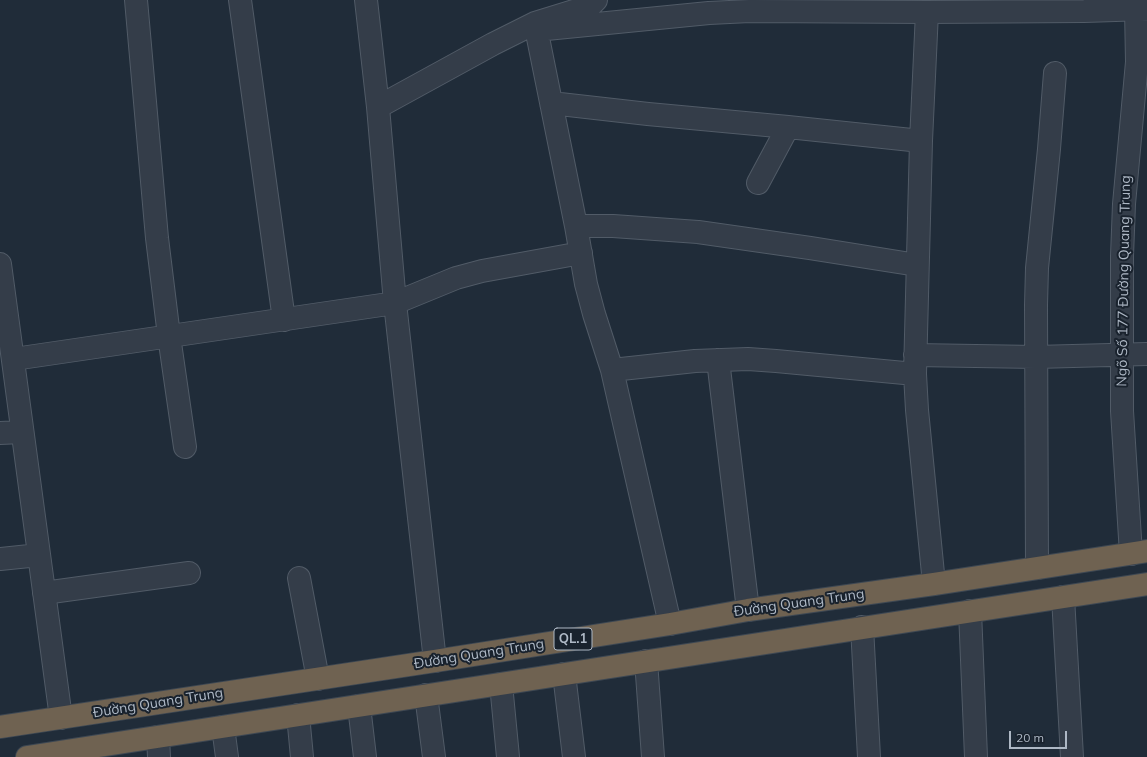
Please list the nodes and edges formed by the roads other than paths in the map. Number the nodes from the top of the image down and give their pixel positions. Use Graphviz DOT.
graph roads {
  1 [pos="136,0"];
  2 [pos="240,0"];
  3 [pos="366,0"];
  4 [pos="596,0"];
  5 [pos="1142,9"];
  6 [pos="927,12"];
  7 [pos="535,26"];
  8 [pos="1055,73"];
  9 [pos="551,103"];
  10 [pos="378,106"];
  11 [pos="788,127"];
  12 [pos="921,141"];
  13 [pos="1138,146"];
  14 [pos="758,183"];
  15 [pos="576,226"];
  16 [pos="581,253"];
  17 [pos="0,264"];
  18 [pos="917,265"];
  19 [pos="395,303"];
  20 [pos="3,305"];
  21 [pos="284,320"];
  22 [pos="169,336"];
  23 [pos="1147,354"];
  24 [pos="1122,355"];
  25 [pos="1036,357"];
  26 [pos="14,359"];
  27 [pos="718,360"];
  28 [pos="915,365"];
  29 [pos="612,370"];
  30 [pos="22,432"];
  31 [pos="0,434"];
  32 [pos="186,447"];
  33 [pos="1139,552"];
  34 [pos="39,555"];
  35 [pos="0,559"];
  36 [pos="1037,568"];
  37 [pos="189,573"];
  38 [pos="299,578"];
  39 [pos="970,578"];
  40 [pos="934,584"];
  41 [pos="1147,584"];
  42 [pos="44,593"];
  43 [pos="1063,596"];
  44 [pos="1040,600"];
  45 [pos="748,610"];
  46 [pos="970,611"];
  47 [pos="670,624"];
  48 [pos="862,627"];
  49 [pos="435,661"];
  50 [pos="646,661"];
  51 [pos="564,674"];
  52 [pos="318,679"];
  53 [pos="501,684"];
  54 [pos="426,695"];
  55 [pos="359,706"];
  56 [pos="298,715"];
  57 [pos="61,718"];
  58 [pos="0,727"];
  59 [pos="222,727"];
  60 [pos="159,747"];
  61 [pos="88,752"];
  62 [pos="27,757"];
  63 [pos="227,757"];
  64 [pos="302,757"];
  65 [pos="365,757"];
  66 [pos="434,757"];
  67 [pos="508,757"];
  68 [pos="574,757"];
  69 [pos="653,757"];
  70 [pos="869,757"];
  71 [pos="976,757"];
  72 [pos="1072,757"];
  1 -- 22 [label="street"];
  2 -- 21 [label="street"];
  3 -- 10 [label="street"];
  4 -- 7 [label="street"];
  5 -- 6 [label="street"];
  5 -- 13 [label="street, Ngõ Số 177 Đường Quang Trung"];
  6 -- 7 [label="street"];
  6 -- 12 [label="street"];
  7 -- 9 [label="street"];
  7 -- 10 [label="street"];
  8 -- 25 [label="street"];
  9 -- 11 [label="street"];
  9 -- 15 [label="street"];
  10 -- 19 [label="street"];
  11 -- 12 [label="street"];
  11 -- 14 [label="street"];
  12 -- 18 [label="street"];
  13 -- 24 [label="street, Ngõ Số 177 Đường Quang Trung"];
  15 -- 16 [label="street"];
  15 -- 18 [label="street"];
  16 -- 19 [label="street"];
  16 -- 29 [label="street"];
  17 -- 20 [label="street"];
  18 -- 28 [label="street"];
  19 -- 21 [label="street"];
  19 -- 49 [label="street"];
  20 -- 26 [label="street"];
  21 -- 22 [label="street"];
  22 -- 26 [label="street"];
  22 -- 32 [label="street"];
  23 -- 24 [label="street"];
  24 -- 25 [label="street"];
  24 -- 33 [label="street, Ngõ Số 177 Đường Quang Trung"];
  25 -- 28 [label="street"];
  25 -- 36 [label="street"];
  26 -- 30 [label="street"];
  27 -- 28 [label="street"];
  27 -- 29 [label="street"];
  27 -- 45 [label="street"];
  28 -- 40 [label="street"];
  29 -- 47 [label="street"];
  30 -- 31 [label="street"];
  30 -- 34 [label="street"];
  33 -- 36 [label="highway, Đường Quang Trung / QL.1"];
  34 -- 35 [label="street"];
  34 -- 42 [label="street"];
  36 -- 39 [label="highway, Đường Quang Trung / QL.1"];
  36 -- 44 [label="highway"];
  37 -- 42 [label="street"];
  38 -- 52 [label="street"];
  39 -- 40 [label="highway, Đường Quang Trung / QL.1"];
  39 -- 46 [label="highway"];
  40 -- 45 [label="highway, Đường Quang Trung / QL.1"];
  41 -- 43 [label="highway, QL.1"];
  42 -- 57 [label="street"];
  43 -- 44 [label="highway, QL.1"];
  43 -- 72 [label="street"];
  44 -- 46 [label="highway, QL.1"];
  45 -- 47 [label="highway, Đường Quang Trung / QL.1"];
  46 -- 48 [label="highway, QL.1"];
  46 -- 71 [label="street"];
  47 -- 49 [label="highway, Đường Quang Trung / QL.1"];
  48 -- 50 [label="highway, QL.1"];
  48 -- 70 [label="street"];
  49 -- 52 [label="highway, Đường Quang Trung / QL.1"];
  50 -- 51 [label="highway, QL.1"];
  50 -- 69 [label="street"];
  51 -- 53 [label="highway, QL.1"];
  51 -- 68 [label="street"];
  52 -- 57 [label="highway, Đường Quang Trung / QL.1"];
  53 -- 54 [label="highway, QL.1"];
  53 -- 67 [label="street"];
  54 -- 55 [label="highway, QL.1"];
  54 -- 66 [label="street"];
  55 -- 56 [label="highway, QL.1"];
  55 -- 65 [label="street"];
  56 -- 59 [label="highway, QL.1"];
  56 -- 64 [label="street"];
  57 -- 58 [label="highway, Đường Quang Trung / QL.1"];
  59 -- 60 [label="highway, QL.1"];
  59 -- 63 [label="street"];
  60 -- 61 [label="highway, QL.1"];
  61 -- 62 [label="highway, QL.1"];
}
